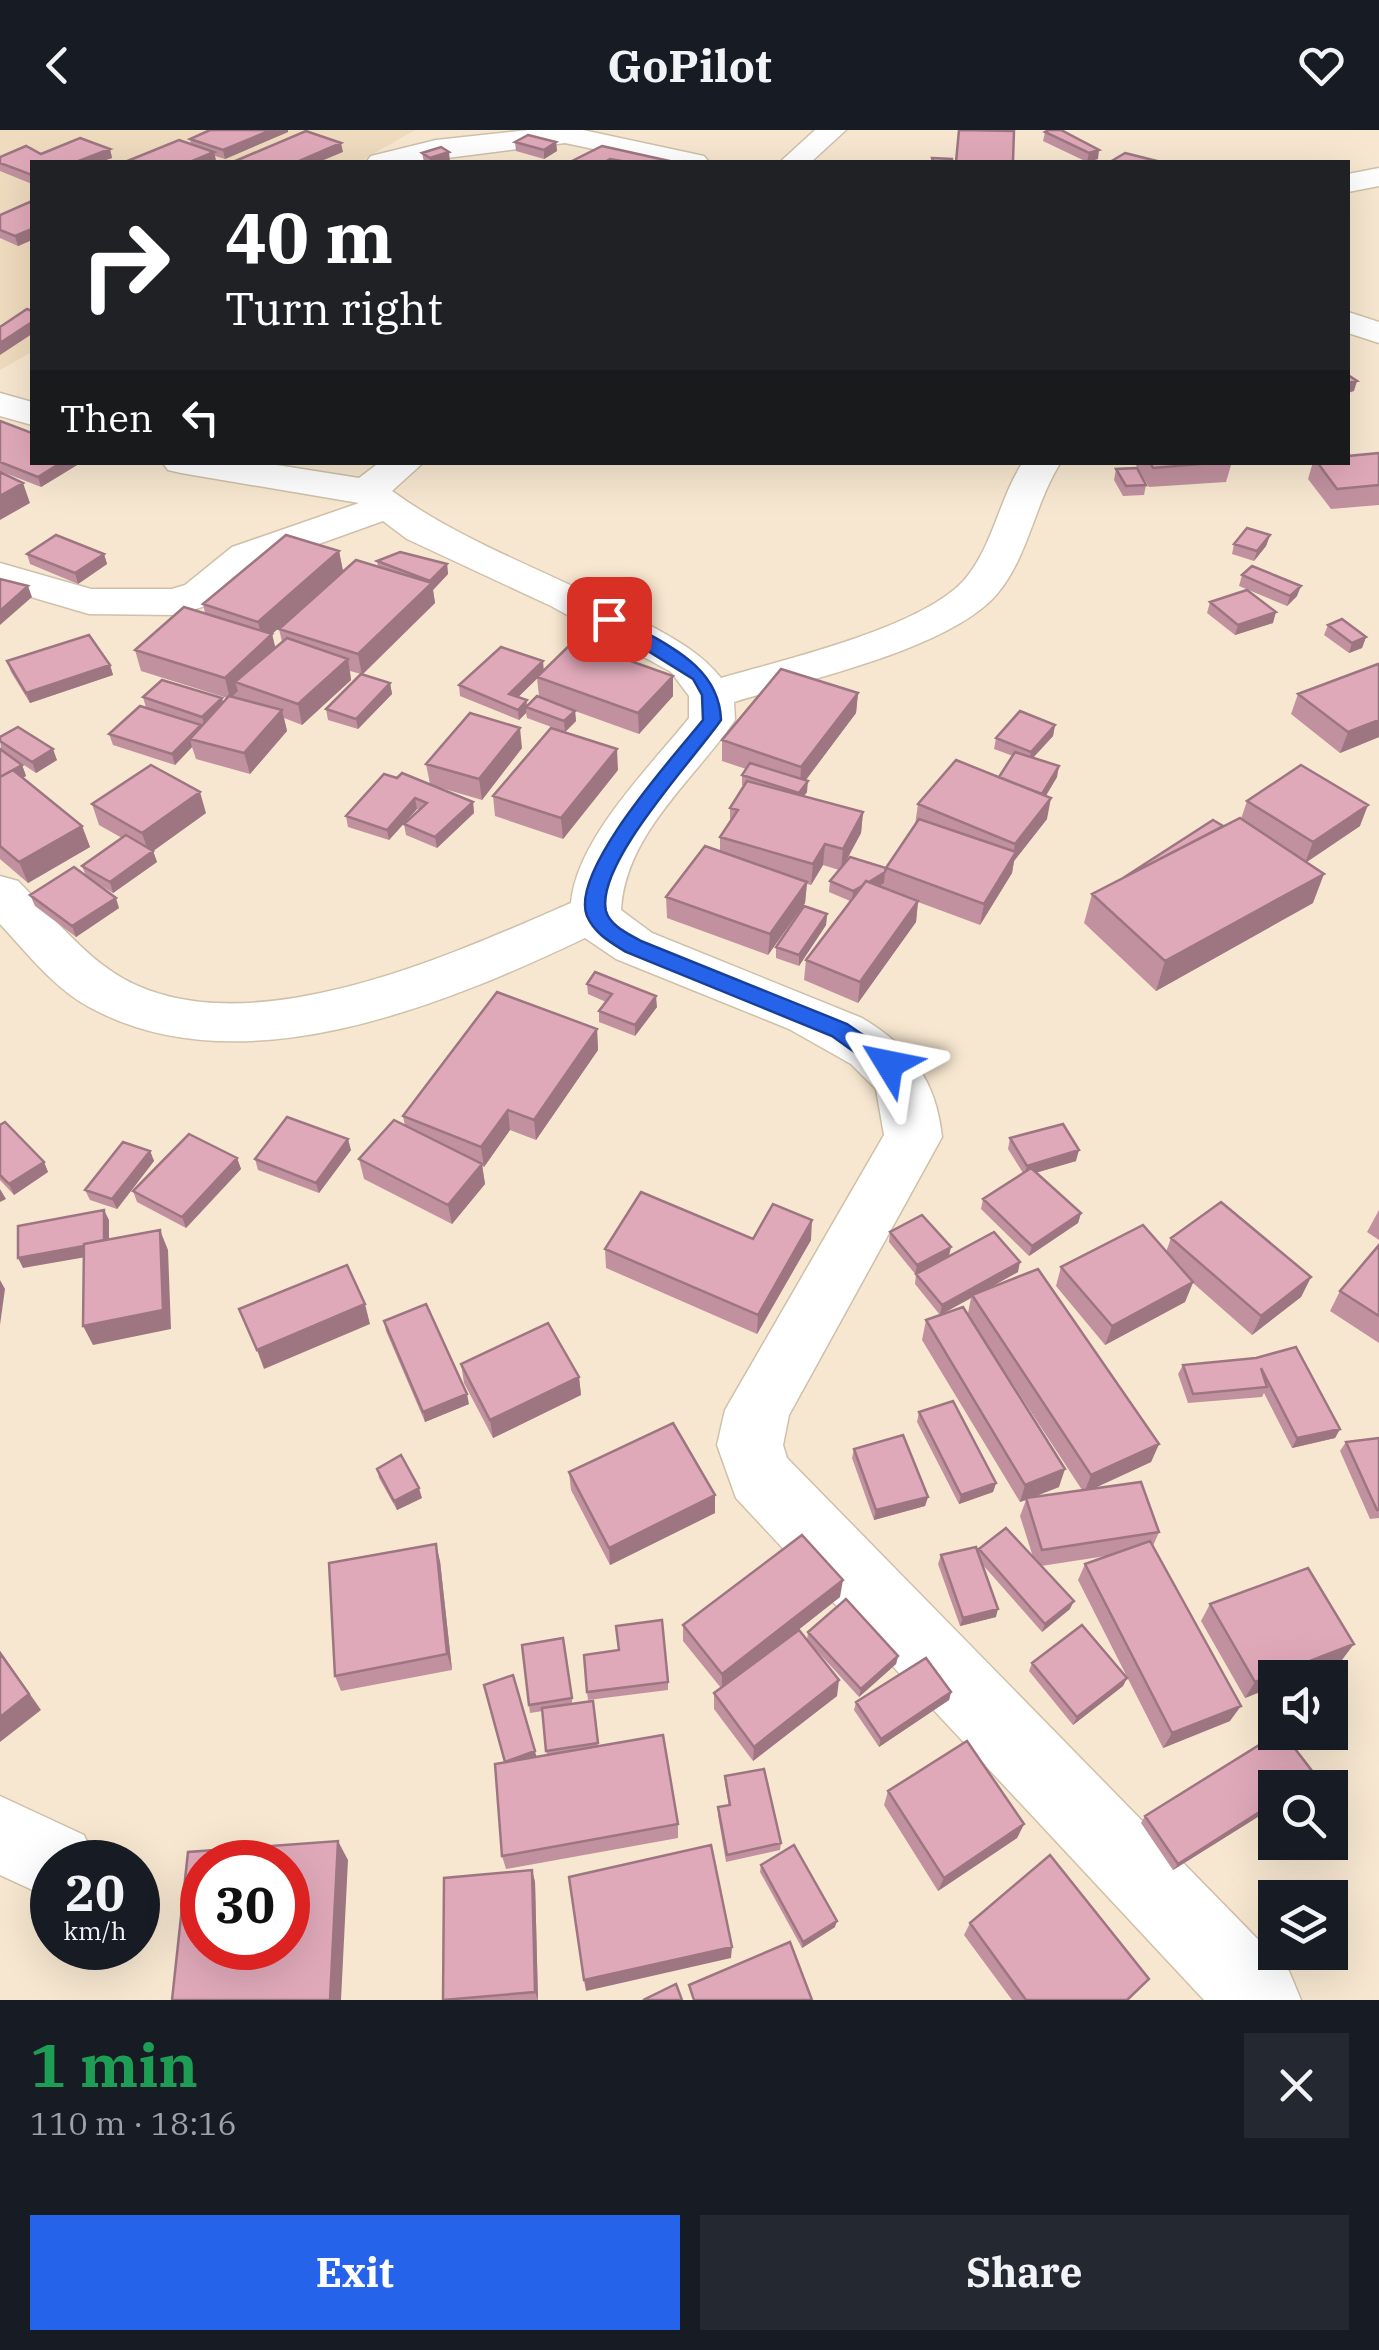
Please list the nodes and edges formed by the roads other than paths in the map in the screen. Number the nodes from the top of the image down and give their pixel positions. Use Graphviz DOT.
graph roads {
  1 [pos="832,130"];
  2 [pos="554,132"];
  3 [pos="390,160"];
  4 [pos="685,160"];
  5 [pos="796,160"];
  6 [pos="1379,178"];
  7 [pos="1350,183"];
  8 [pos="1350,323"];
  9 [pos="1379,333"];
  10 [pos="0,404"];
  11 [pos="30,413"];
  12 [pos="195,465"];
  13 [pos="1040,465"];
  14 [pos="386,487"];
  15 [pos="0,575"];
  16 [pos="711,695"];
  17 [pos="0,893"];
  18 [pos="596,912"];
  19 [pos="0,1835"];
  20 [pos="30,1849"];
  21 [pos="1260,2000"];
  1 -- 5 [label="street"];
  2 -- 3 [label="street"];
  2 -- 4 [label="street"];
  6 -- 7 [label="street"];
  8 -- 9 [label="street"];
  10 -- 11 [label="street"];
  12 -- 14 [label="street"];
  13 -- 16 [label="street"];
  14 -- 15 [label="street"];
  14 -- 16 [label="street"];
  16 -- 18 [label="street"];
  17 -- 18 [label="street"];
  18 -- 21 [label="street"];
  19 -- 20 [label="street"];
}
